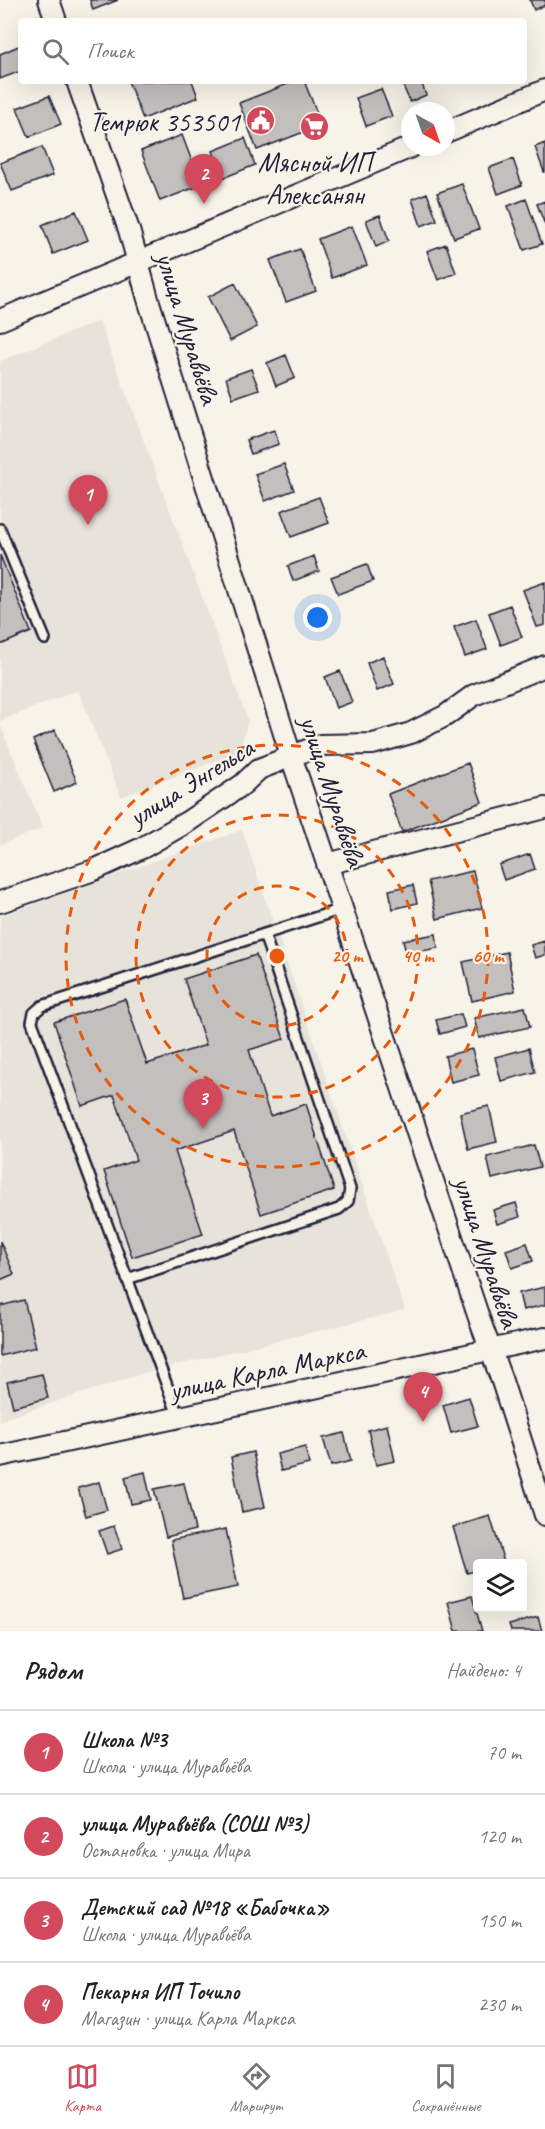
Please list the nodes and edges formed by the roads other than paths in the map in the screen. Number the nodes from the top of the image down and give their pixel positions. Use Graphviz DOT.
graph roads {
  1 [pos="49,0"];
  2 [pos="55,18"];
  3 [pos="78,84"];
  4 [pos="545,90"];
  5 [pos="455,128"];
  6 [pos="401,151"];
  7 [pos="137,264"];
  8 [pos="0,320"];
  9 [pos="0,529"];
  10 [pos="45,639"];
  11 [pos="545,666"];
  12 [pos="291,756"];
  13 [pos="545,808"];
  14 [pos="327,864"];
  15 [pos="0,902"];
  16 [pos="342,909"];
  17 [pos="264,934"];
  18 [pos="127,1279"];
  19 [pos="545,1338"];
  20 [pos="490,1351"];
  21 [pos="179,1418"];
  22 [pos="0,1456"];
  23 [pos="545,1515"];
  1 -- 2 [label="street"];
  3 -- 7 [label="street, улица Муравьёва"];
  4 -- 5 [label="street"];
  6 -- 7 [label="street"];
  7 -- 8 [label="street"];
  7 -- 12 [label="street, улица Муравьёва"];
  9 -- 10 [label="lane"];
  11 -- 12 [label="street, улица Энгельса"];
  12 -- 14 [label="street, улица Муравьёва"];
  12 -- 15 [label="street, улица Энгельса"];
  13 -- 14 [label="street"];
  14 -- 16 [label="street, улица Муравьёва"];
  16 -- 17 [label="lane"];
  16 -- 20 [label="street, улица Муравьёва"];
  17 -- 18 [label="lane"];
  17 -- 18 [label="lane"];
  18 -- 21 [label="lane"];
  19 -- 20 [label="street, улица Карла Маркса"];
  20 -- 21 [label="street, улица Карла Маркса"];
  20 -- 23 [label="street, улица Муравьёва"];
  21 -- 22 [label="street, улица Карла Маркса"];
}
